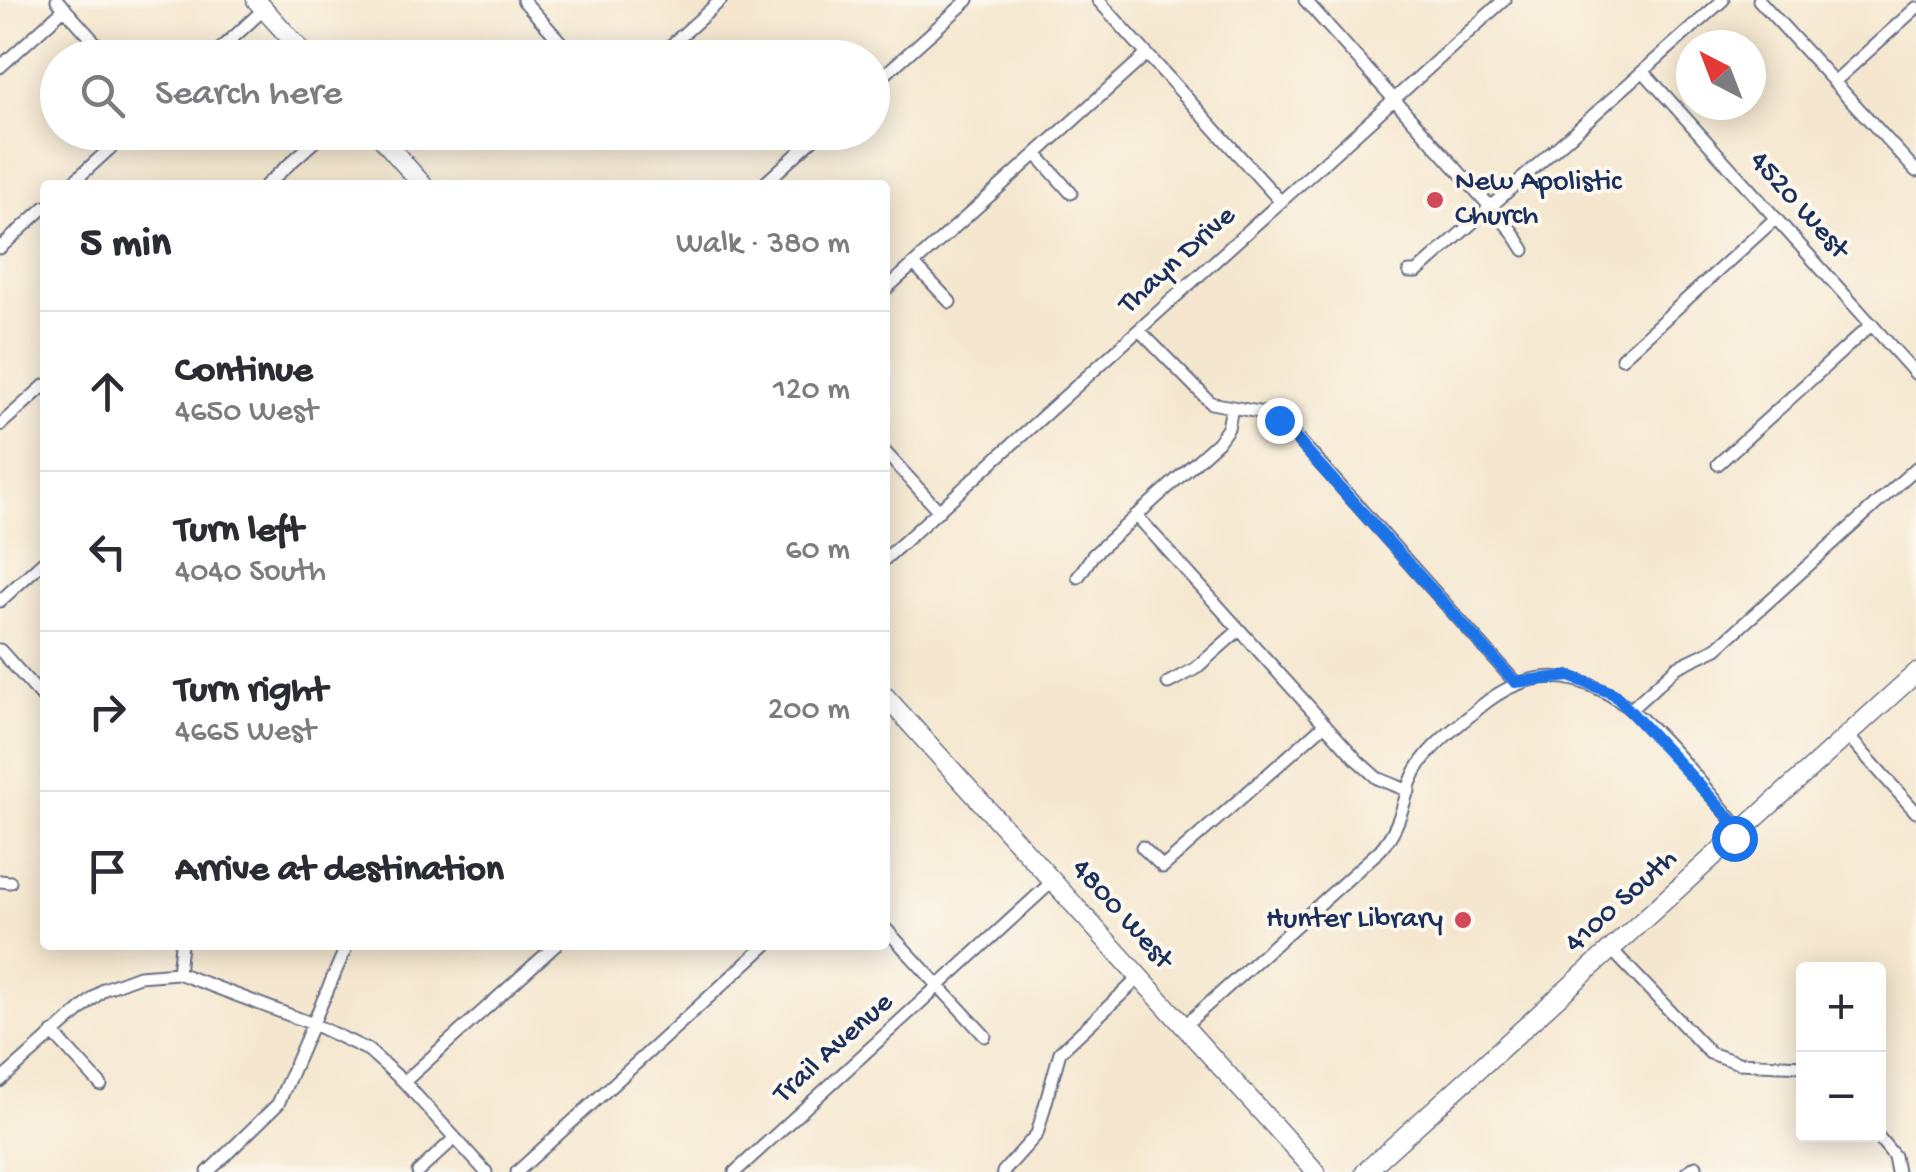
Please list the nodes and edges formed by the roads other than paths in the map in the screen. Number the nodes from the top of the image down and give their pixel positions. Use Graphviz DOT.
graph roads {
  1 [pos="523,0"];
  2 [pos="721,0"];
  3 [pos="968,0"];
  4 [pos="1098,0"];
  5 [pos="1304,0"];
  6 [pos="1723,0"];
  7 [pos="1759,0"];
  8 [pos="1501,1"];
  9 [pos="61,4"];
  10 [pos="260,5"];
  11 [pos="1916,8"];
  12 [pos="93,40"];
  13 [pos="228,40"];
  14 [pos="292,40"];
  15 [pos="559,40"];
  16 [pos="678,40"];
  17 [pos="1147,54"];
  18 [pos="0,67"];
  19 [pos="890,70"];
  20 [pos="1643,72"];
  21 [pos="1834,82"];
  22 [pos="1394,99"];
  23 [pos="108,150"];
  24 [pos="304,150"];
  25 [pos="392,150"];
  26 [pos="801,150"];
  27 [pos="1036,154"];
  28 [pos="1916,171"];
  29 [pos="75,180"];
  30 [pos="271,180"];
  31 [pos="419,180"];
  32 [pos="768,180"];
  33 [pos="1072,193"];
  34 [pos="1281,202"];
  35 [pos="1491,207"];
  36 [pos="40,212"];
  37 [pos="1776,218"];
  38 [pos="0,248"];
  39 [pos="1524,250"];
  40 [pos="914,264"];
  41 [pos="1409,272"];
  42 [pos="890,286"];
  43 [pos="950,302"];
  44 [pos="1872,324"];
  45 [pos="1139,330"];
  46 [pos="1622,358"];
  47 [pos="1916,374"];
  48 [pos="40,389"];
  49 [pos="1232,407"];
  50 [pos="0,425"];
  51 [pos="890,458"];
  52 [pos="1718,464"];
  53 [pos="1916,468"];
  54 [pos="938,511"];
  55 [pos="1136,515"];
  56 [pos="890,555"];
  57 [pos="40,565"];
  58 [pos="1078,577"];
  59 [pos="0,601"];
  60 [pos="1240,630"];
  61 [pos="0,650"];
  62 [pos="1916,673"];
  63 [pos="1515,682"];
  64 [pos="1168,683"];
  65 [pos="40,694"];
  66 [pos="890,702"];
  67 [pos="1631,709"];
  68 [pos="1325,724"];
  69 [pos="1848,735"];
  70 [pos="1409,791"];
  71 [pos="1916,812"];
  72 [pos="1742,831"];
  73 [pos="1142,846"];
  74 [pos="1053,881"];
  75 [pos="890,933"];
  76 [pos="180,950"];
  77 [pos="345,950"];
  78 [pos="550,950"];
  79 [pos="761,950"];
  80 [pos="1611,950"];
  81 [pos="178,973"];
  82 [pos="1140,977"];
  83 [pos="940,986"];
  84 [pos="313,1024"];
  85 [pos="1184,1026"];
  86 [pos="53,1033"];
  87 [pos="985,1036"];
  88 [pos="1796,1066"];
  89 [pos="0,1081"];
  90 [pos="404,1082"];
  91 [pos="100,1084"];
  92 [pos="455,1138"];
  93 [pos="1883,1142"];
  94 [pos="740,1170"];
  95 [pos="208,1172"];
  96 [pos="418,1172"];
  97 [pos="486,1172"];
  98 [pos="517,1172"];
  99 [pos="1002,1172"];
  100 [pos="1316,1172"];
  101 [pos="1365,1172"];
  102 [pos="1897,1172"];
  1 -- 15 [label="street"];
  2 -- 16 [label="street"];
  3 -- 19 [label="street"];
  4 -- 17 [label="street"];
  5 -- 22 [label="street"];
  6 -- 20 [label="street"];
  7 -- 21 [label="street"];
  8 -- 22 [label="street, Thayn Drive"];
  9 -- 12 [label="street"];
  9 -- 18 [label="street"];
  10 -- 13 [label="street"];
  10 -- 14 [label="main road"];
  11 -- 21 [label="street"];
  17 -- 27 [label="street"];
  17 -- 34 [label="street"];
  20 -- 35 [label="street"];
  20 -- 37 [label="street, 4520 West"];
  21 -- 28 [label="street"];
  22 -- 34 [label="street, Thayn Drive"];
  22 -- 35 [label="street"];
  23 -- 29 [label="street"];
  24 -- 30 [label="street"];
  25 -- 31 [label="main road"];
  26 -- 32 [label="street"];
  27 -- 33 [label="street"];
  27 -- 40 [label="street"];
  34 -- 45 [label="street, Thayn Drive"];
  35 -- 39 [label="street"];
  35 -- 41 [label="street"];
  36 -- 38 [label="street"];
  37 -- 44 [label="street, 4520 West"];
  37 -- 46 [label="street"];
  40 -- 42 [label="street"];
  40 -- 43 [label="street"];
  44 -- 47 [label="street, 4520 West"];
  44 -- 52 [label="street"];
  45 -- 49 [label="street"];
  45 -- 54 [label="street, Thayn Drive"];
  48 -- 50 [label="street"];
  49 -- 55 [label="street"];
  49 -- 63 [label="street"];
  51 -- 54 [label="street"];
  53 -- 67 [label="street"];
  54 -- 56 [label="street, Thayn Drive"];
  55 -- 58 [label="street"];
  55 -- 60 [label="street"];
  57 -- 59 [label="street"];
  60 -- 64 [label="street"];
  60 -- 68 [label="street"];
  61 -- 65 [label="street"];
  62 -- 69 [label="main road, 4100 South"];
  63 -- 67 [label="street"];
  63 -- 70 [label="street"];
  66 -- 74 [label="main road, 4800 West"];
  67 -- 72 [label="street"];
  68 -- 70 [label="street"];
  68 -- 73 [label="street"];
  69 -- 71 [label="street"];
  69 -- 72 [label="main road, 4100 South"];
  70 -- 85 [label="street"];
  72 -- 80 [label="main road, 4100 South"];
  74 -- 82 [label="main road, 4800 West"];
  74 -- 83 [label="street, Trail Avenue"];
  75 -- 83 [label="street"];
  76 -- 81 [label="street"];
  77 -- 84 [label="street"];
  78 -- 90 [label="street"];
  79 -- 98 [label="street"];
  80 -- 88 [label="street"];
  80 -- 101 [label="main road, 4100 South"];
  81 -- 84 [label="street"];
  81 -- 86 [label="street"];
  82 -- 85 [label="main road, 4800 West"];
  82 -- 99 [label="street"];
  83 -- 87 [label="street"];
  83 -- 94 [label="street, Trail Avenue"];
  84 -- 90 [label="street"];
  84 -- 95 [label="street"];
  85 -- 100 [label="main road, 4800 West"];
  86 -- 89 [label="street"];
  86 -- 91 [label="street"];
  90 -- 92 [label="street"];
  92 -- 96 [label="street"];
  92 -- 97 [label="street"];
  93 -- 102 [label="street"];
}
